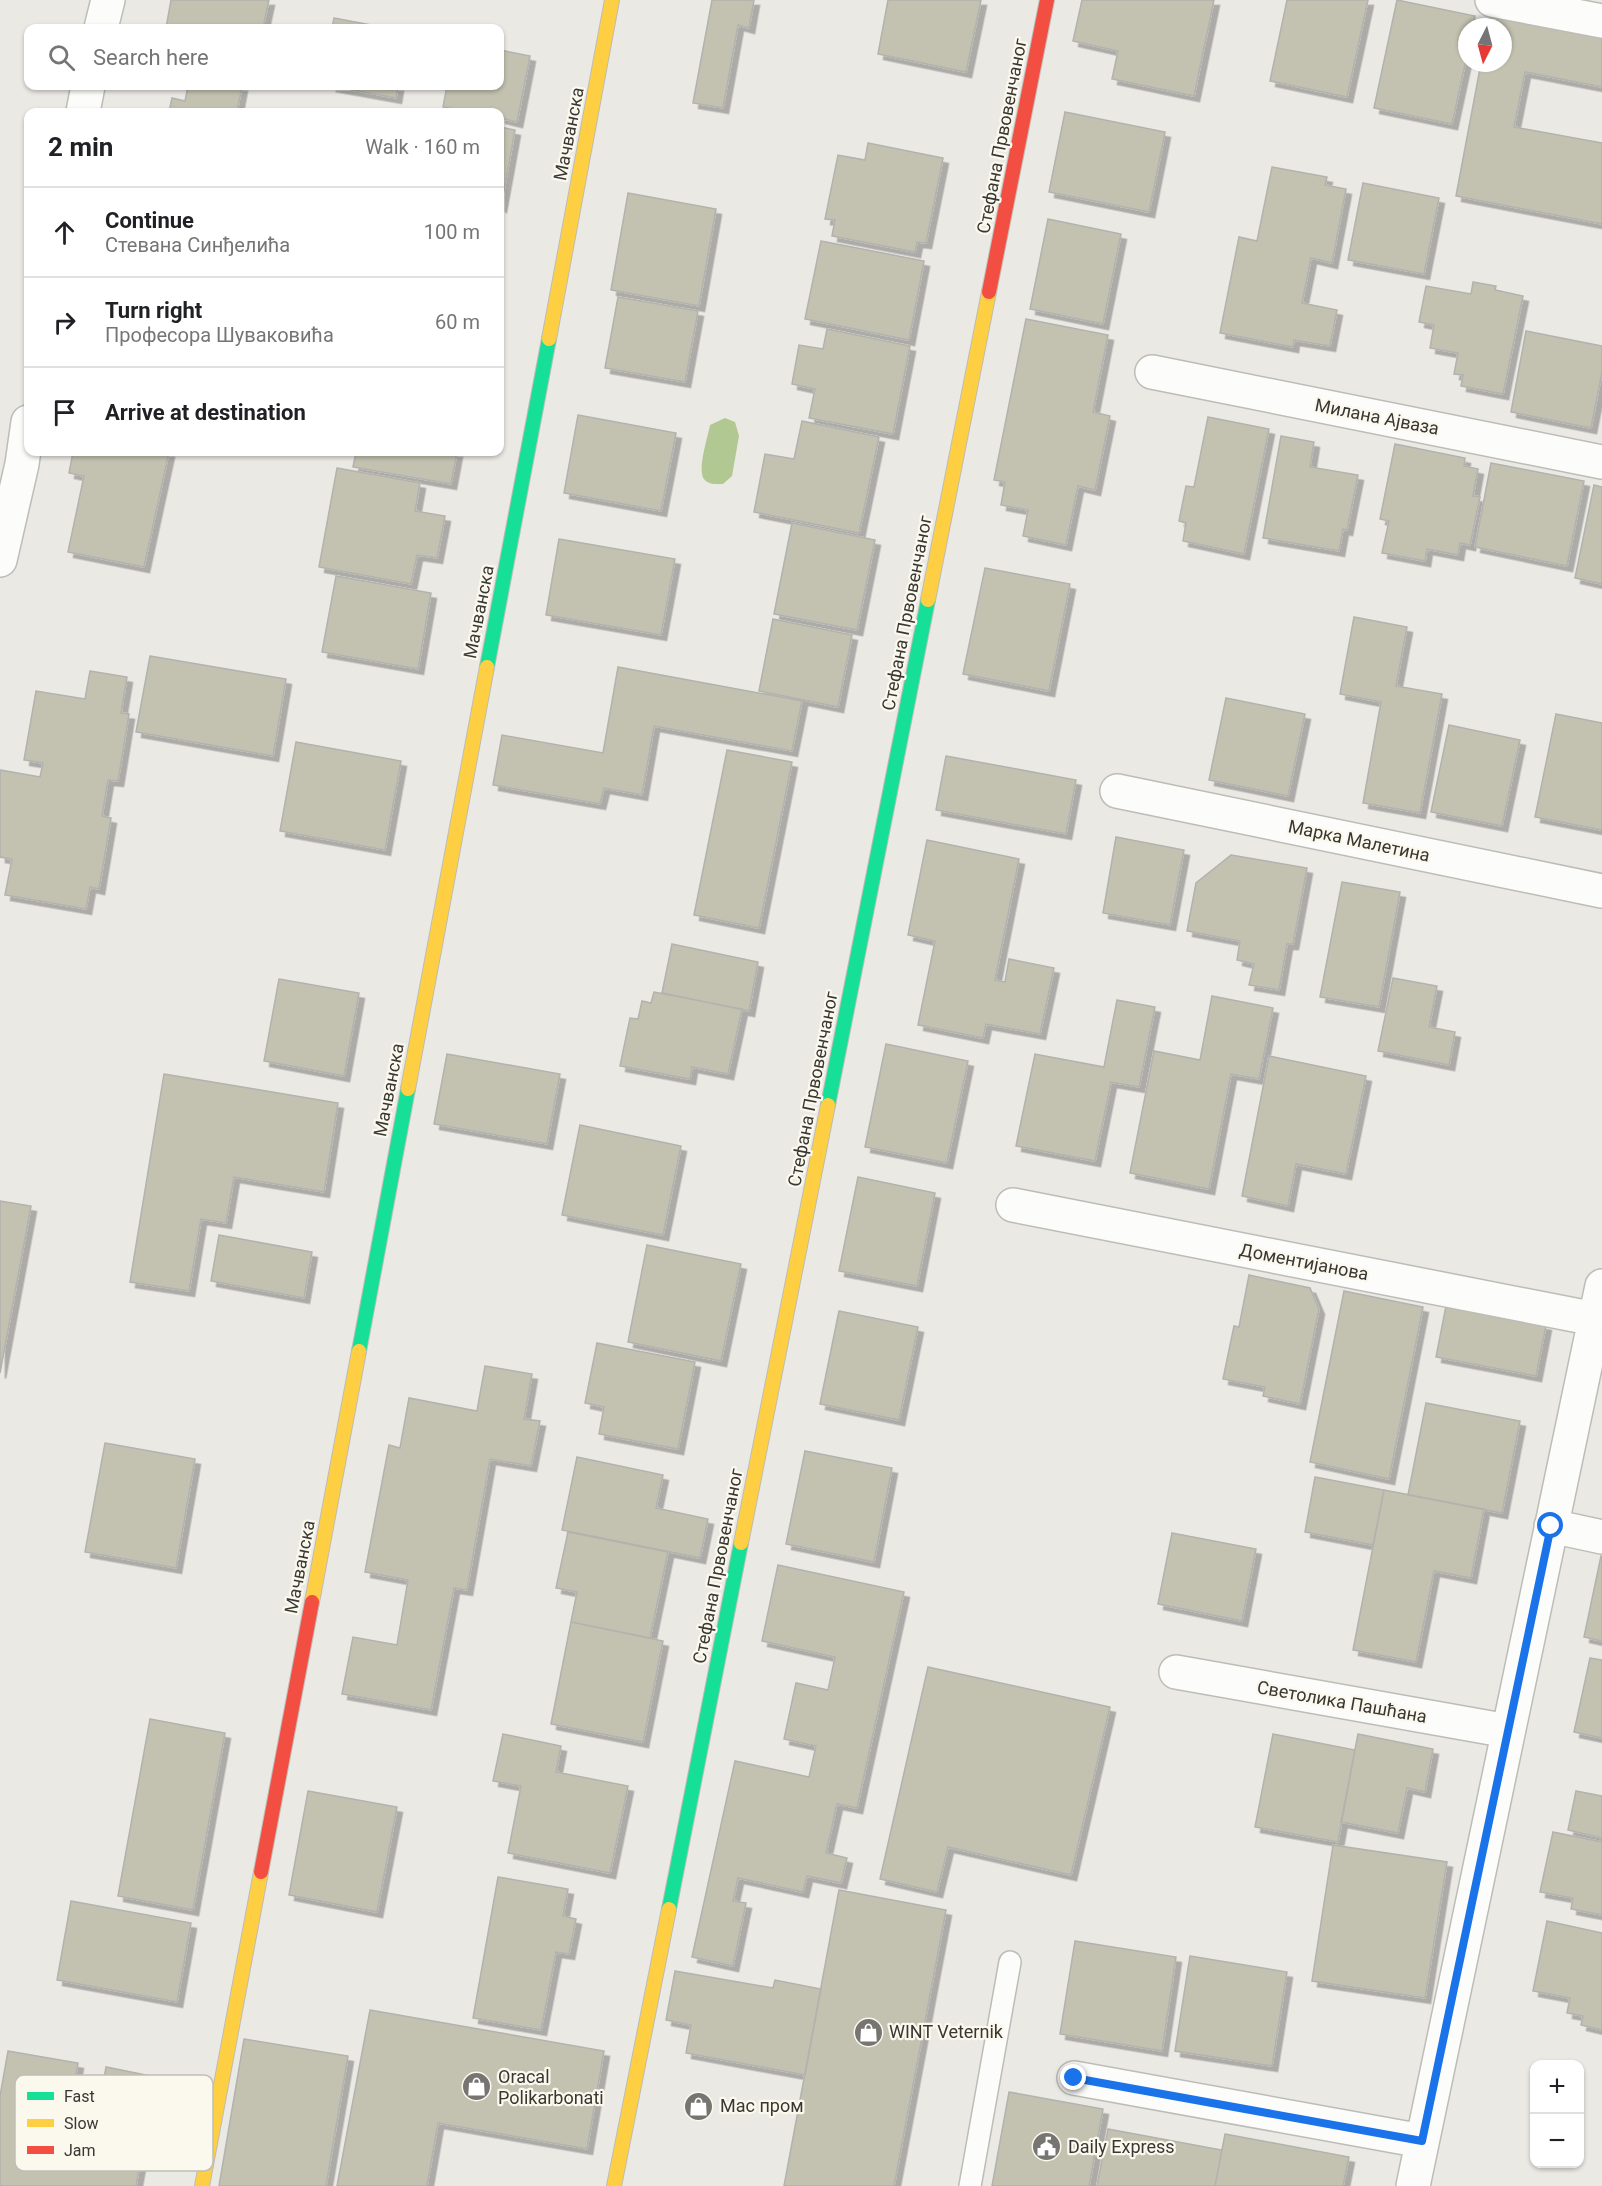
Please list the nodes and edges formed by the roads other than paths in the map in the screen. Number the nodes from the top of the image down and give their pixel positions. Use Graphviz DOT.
graph roads {
  1 [pos="108,0"];
  2 [pos="612,0"];
  3 [pos="1047,0"];
  4 [pos="1492,0"];
  5 [pos="1602,21"];
  6 [pos="102,24"];
  7 [pos="87,90"];
  8 [pos="84,108"];
  9 [pos="1152,372"];
  10 [pos="24,450"];
  11 [pos="1602,462"];
  12 [pos="0,561"];
  13 [pos="1117,791"];
  14 [pos="1602,891"];
  15 [pos="1013,1205"];
  16 [pos="1602,1286"];
  17 [pos="1595,1319"];
  18 [pos="1551,1526"];
  19 [pos="1602,1537"];
  20 [pos="1176,1672"];
  21 [pos="1508,1731"];
  22 [pos="1010,1962"];
  23 [pos="1074,2078"];
  24 [pos="213,2127"];
  25 [pos="1422,2141"];
  26 [pos="205,2171"];
  27 [pos="1419,2185"];
  28 [pos="202,2186"];
  29 [pos="614,2186"];
  30 [pos="970,2186"];
  1 -- 6 [label="street"];
  2 -- 24 [label="street, Мачванска"];
  3 -- 29 [label="street, Стефана Првовенчаног"];
  4 -- 5 [label="street"];
  7 -- 8 [label="street"];
  9 -- 11 [label="street, Милана Ајваза"];
  10 -- 12 [label="street"];
  13 -- 14 [label="street, Марка Малетина"];
  15 -- 17 [label="street, Доментијанова"];
  16 -- 17 [label="street"];
  17 -- 18 [label="street"];
  18 -- 19 [label="street"];
  18 -- 21 [label="street"];
  20 -- 21 [label="street, Светолика Пашћана"];
  21 -- 25 [label="street"];
  22 -- 30 [label="lane"];
  23 -- 25 [label="street"];
  25 -- 27 [label="street"];
  26 -- 28 [label="street, Мачванска"];
}
